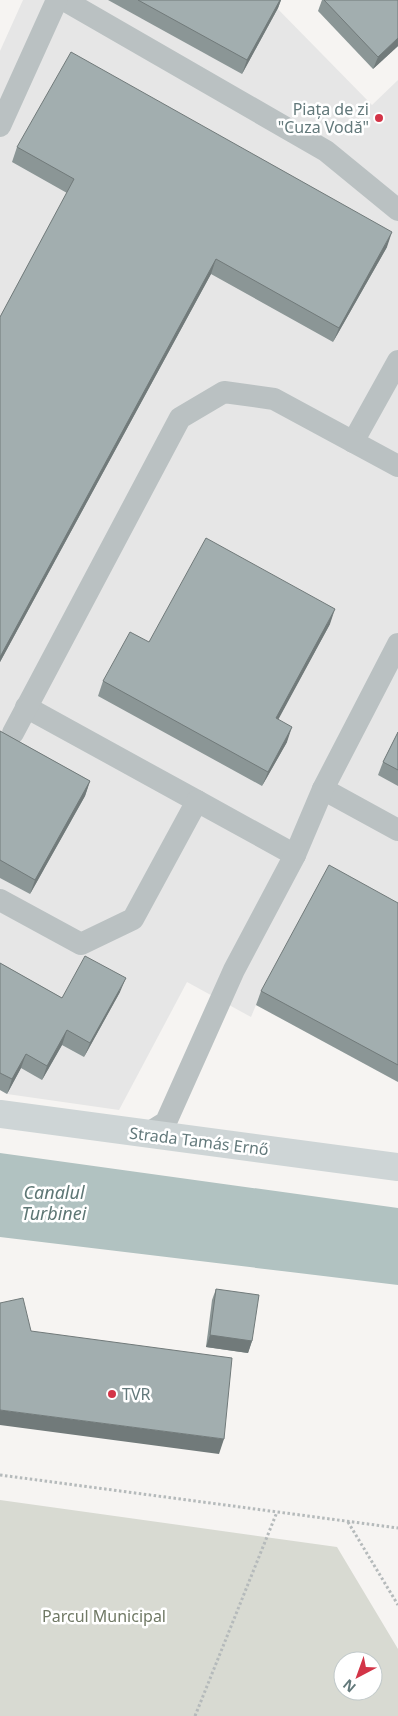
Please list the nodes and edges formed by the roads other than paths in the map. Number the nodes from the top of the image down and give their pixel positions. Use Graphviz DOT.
graph roads {
  1 [pos="57,0"];
  2 [pos="64,0"];
  3 [pos="0,126"];
  4 [pos="398,210"];
  5 [pos="398,361"];
  6 [pos="353,442"];
  7 [pos="398,466"];
  8 [pos="398,644"];
  9 [pos="26,707"];
  10 [pos="13,733"];
  11 [pos="324,789"];
  12 [pos="197,801"];
  13 [pos="398,830"];
  14 [pos="295,855"];
  15 [pos="0,900"];
  16 [pos="0,1114"];
  17 [pos="145,1135"];
  18 [pos="398,1167"];
  1 -- 3 [label="lane"];
  2 -- 4 [label="lane"];
  5 -- 6 [label="lane"];
  6 -- 7 [label="lane"];
  6 -- 9 [label="lane"];
  8 -- 11 [label="lane"];
  9 -- 10 [label="lane"];
  9 -- 12 [label="lane"];
  11 -- 13 [label="lane"];
  11 -- 14 [label="lane"];
  12 -- 14 [label="lane"];
  12 -- 15 [label="lane"];
  14 -- 17 [label="lane"];
  16 -- 17 [label="main road, Strada Tamás Ernő"];
  17 -- 18 [label="main road, Strada Tamás Ernő"];
}
